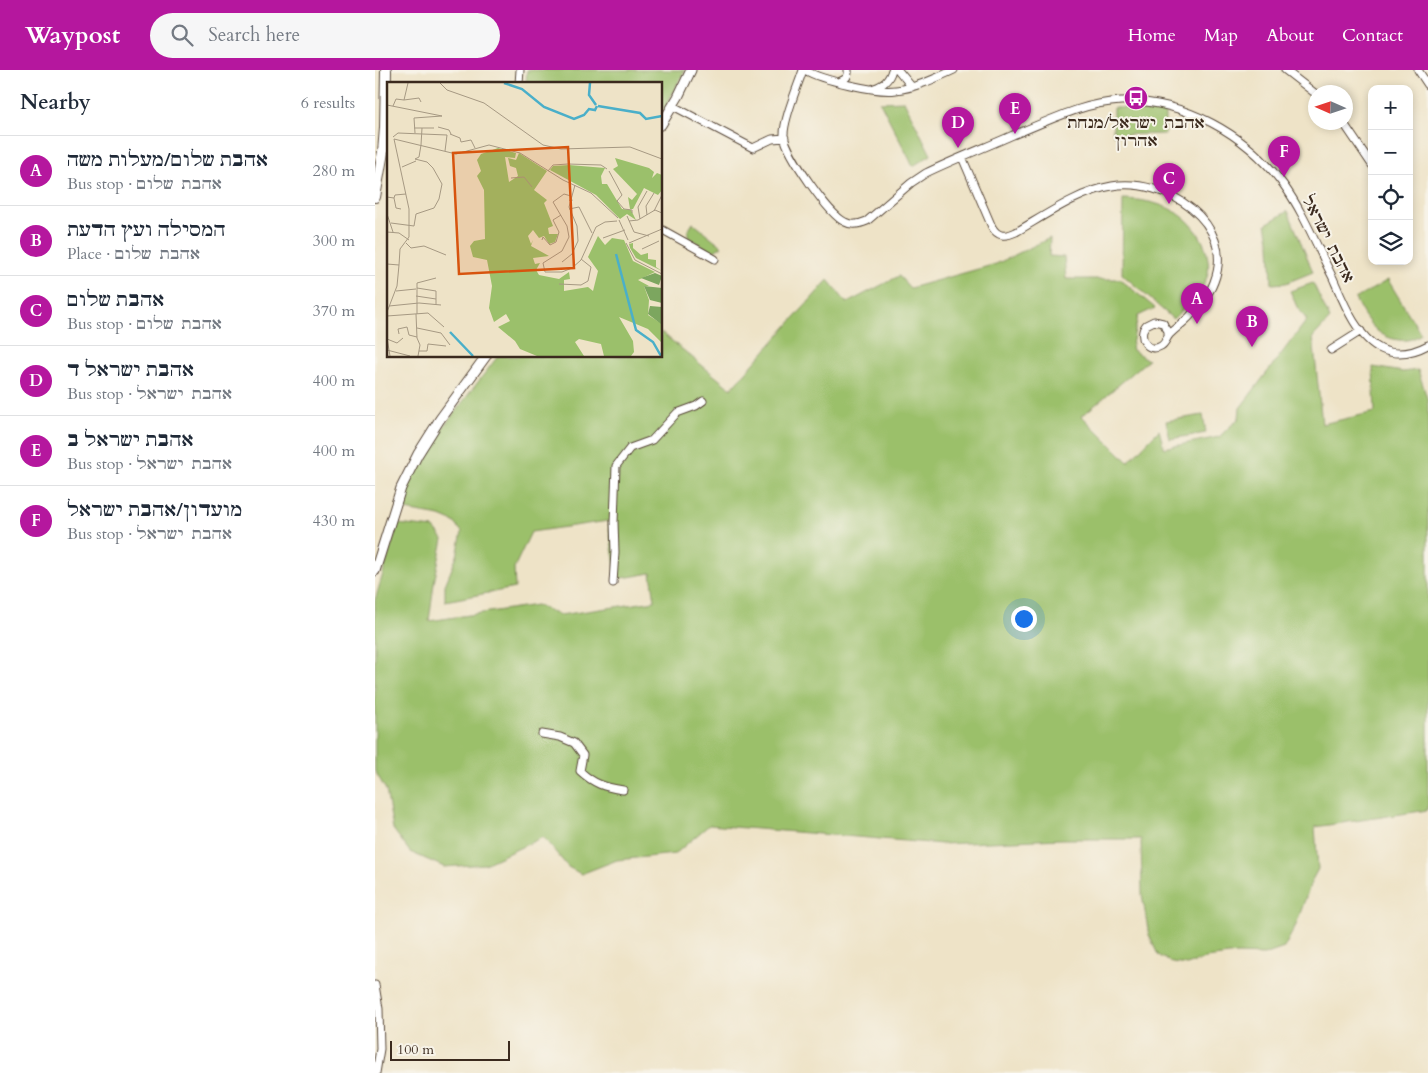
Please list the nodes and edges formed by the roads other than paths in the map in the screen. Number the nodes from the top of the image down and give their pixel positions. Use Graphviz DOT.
graph roads {
  1 [pos="386,70"];
  2 [pos="691,70"];
  3 [pos="804,70"];
  4 [pos="848,70"];
  5 [pos="892,70"];
  6 [pos="898,70"];
  7 [pos="954,70"];
  8 [pos="1285,70"];
  9 [pos="1418,70"];
  10 [pos="838,82"];
  11 [pos="1428,86"];
  12 [pos="912,87"];
  13 [pos="1308,88"];
  14 [pos="873,89"];
  15 [pos="673,106"];
  16 [pos="663,122"];
  17 [pos="1348,130"];
  18 [pos="785,138"];
  19 [pos="962,157"];
  20 [pos="1368,159"];
  21 [pos="375,197"];
  22 [pos="663,230"];
  23 [pos="715,259"];
  24 [pos="1182,324"];
  25 [pos="1166,327"];
  26 [pos="1361,331"];
  27 [pos="1168,336"];
  28 [pos="1428,346"];
  29 [pos="1331,350"];
  30 [pos="485,358"];
  31 [pos="703,401"];
  32 [pos="375,571"];
  33 [pos="613,583"];
  34 [pos="542,734"];
  35 [pos="623,790"];
  36 [pos="375,985"];
  37 [pos="376,1073"];
  1 -- 21 [label="main road"];
  2 -- 15 [label="street"];
  3 -- 10 [label="street"];
  3 -- 18 [label="street"];
  4 -- 10 [label="street"];
  5 -- 14 [label="street"];
  6 -- 12 [label="street"];
  7 -- 12 [label="street"];
  8 -- 13 [label="street"];
  9 -- 11 [label="street"];
  10 -- 14 [label="street"];
  12 -- 14 [label="street"];
  15 -- 16 [label="street"];
  15 -- 18 [label="street"];
  17 -- 20 [label="street"];
  18 -- 19 [label="street, אהבת ישראל"];
  19 -- 24 [label="street"];
  19 -- 26 [label="street, אהבת ישראל"];
  22 -- 23 [label="street"];
  24 -- 25 [label="street"];
  24 -- 27 [label="street"];
  25 -- 27 [label="street"];
  25 -- 27 [label="street"];
  26 -- 28 [label="street, אהבת ישראל"];
  26 -- 29 [label="street"];
  30 -- 32 [label="street"];
  31 -- 33 [label="street"];
  34 -- 35 [label="street"];
  36 -- 37 [label="street"];
}
